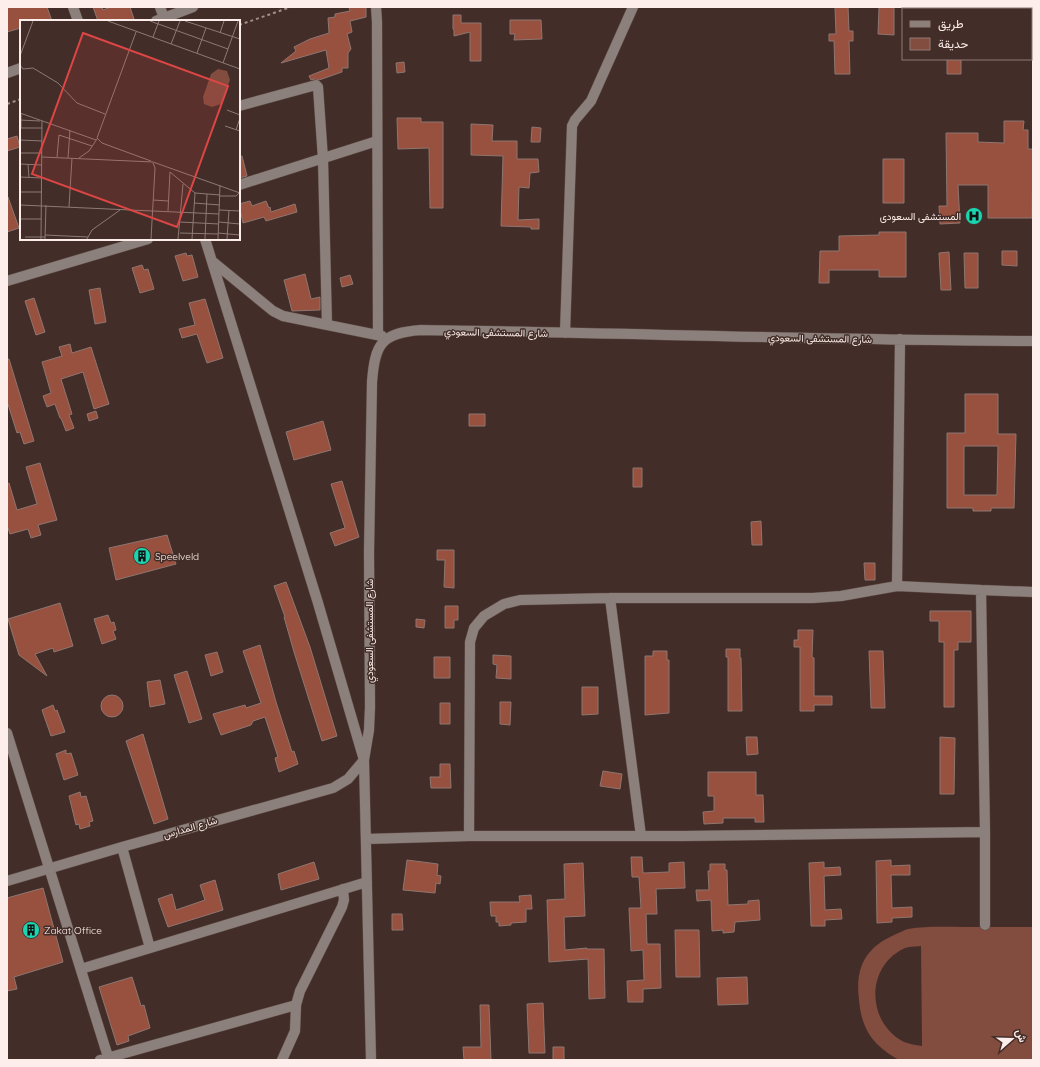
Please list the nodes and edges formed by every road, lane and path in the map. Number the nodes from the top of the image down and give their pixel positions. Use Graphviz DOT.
graph roads {
  1 [pos="74,7"];
  2 [pos="160,7"];
  3 [pos="194,7"];
  4 [pos="291,7"];
  5 [pos="376,7"];
  6 [pos="633,7"];
  7 [pos="160,19"];
  8 [pos="78,20"];
  9 [pos="240,25"];
  10 [pos="20,68"];
  11 [pos="7,73"];
  12 [pos="20,99"];
  13 [pos="7,104"];
  14 [pos="240,106"];
  15 [pos="377,142"];
  16 [pos="323,159"];
  17 [pos="240,185"];
  18 [pos="145,240"];
  19 [pos="206,240"];
  20 [pos="212,261"];
  21 [pos="7,281"];
  22 [pos="326,325"];
  23 [pos="565,333"];
  24 [pos="378,335"];
  25 [pos="388,337"];
  26 [pos="900,339"];
  27 [pos="1033,341"];
  28 [pos="897,586"];
  29 [pos="981,590"];
  30 [pos="1033,592"];
  31 [pos="610,598"];
  32 [pos="7,733"];
  33 [pos="364,760"];
  34 [pos="985,832"];
  35 [pos="469,836"];
  36 [pos="642,836"];
  37 [pos="366,839"];
  38 [pos="122,847"];
  39 [pos="49,868"];
  40 [pos="7,881"];
  41 [pos="367,882"];
  42 [pos="343,889"];
  43 [pos="985,925"];
  44 [pos="150,948"];
  45 [pos="81,970"];
  46 [pos="296,1005"];
  47 [pos="105,1059"];
  48 [pos="282,1060"];
  49 [pos="371,1060"];
  1 -- 8 [label="street"];
  2 -- 7 [label="street"];
  3 -- 7 [label="street"];
  4 -- 9 [label="path"];
  5 -- 15 [label="street"];
  6 -- 23 [label="street"];
  10 -- 11 [label="street"];
  12 -- 13 [label="path"];
  14 -- 16 [label="street"];
  15 -- 16 [label="street"];
  15 -- 24 [label="street"];
  16 -- 17 [label="street"];
  16 -- 22 [label="street"];
  18 -- 21 [label="street"];
  19 -- 20 [label="street"];
  20 -- 22 [label="street"];
  20 -- 33 [label="street"];
  22 -- 24 [label="street"];
  23 -- 25 [label="street, شارع المستشفى السعودي"];
  23 -- 26 [label="street, شارع المستشفى السعودي"];
  24 -- 25 [label="street"];
  25 -- 33 [label="street, شارع المستشفى السعودي"];
  26 -- 27 [label="street, شارع المستشفى السعودي"];
  26 -- 28 [label="street"];
  28 -- 29 [label="street"];
  28 -- 31 [label="street"];
  29 -- 30 [label="street"];
  29 -- 34 [label="street"];
  31 -- 35 [label="street"];
  31 -- 36 [label="street"];
  32 -- 39 [label="street"];
  33 -- 37 [label="street"];
  33 -- 38 [label="street, شارع المدارس"];
  34 -- 36 [label="street"];
  34 -- 43 [label="street"];
  35 -- 36 [label="street"];
  35 -- 37 [label="street"];
  37 -- 41 [label="street"];
  38 -- 39 [label="street, شارع المدارس"];
  38 -- 44 [label="street"];
  39 -- 40 [label="street, شارع المدارس"];
  39 -- 45 [label="street"];
  41 -- 42 [label="street"];
  41 -- 49 [label="street"];
  42 -- 44 [label="street"];
  42 -- 46 [label="street"];
  44 -- 45 [label="street"];
  45 -- 47 [label="street"];
  46 -- 47 [label="street"];
  46 -- 48 [label="street"];
}
